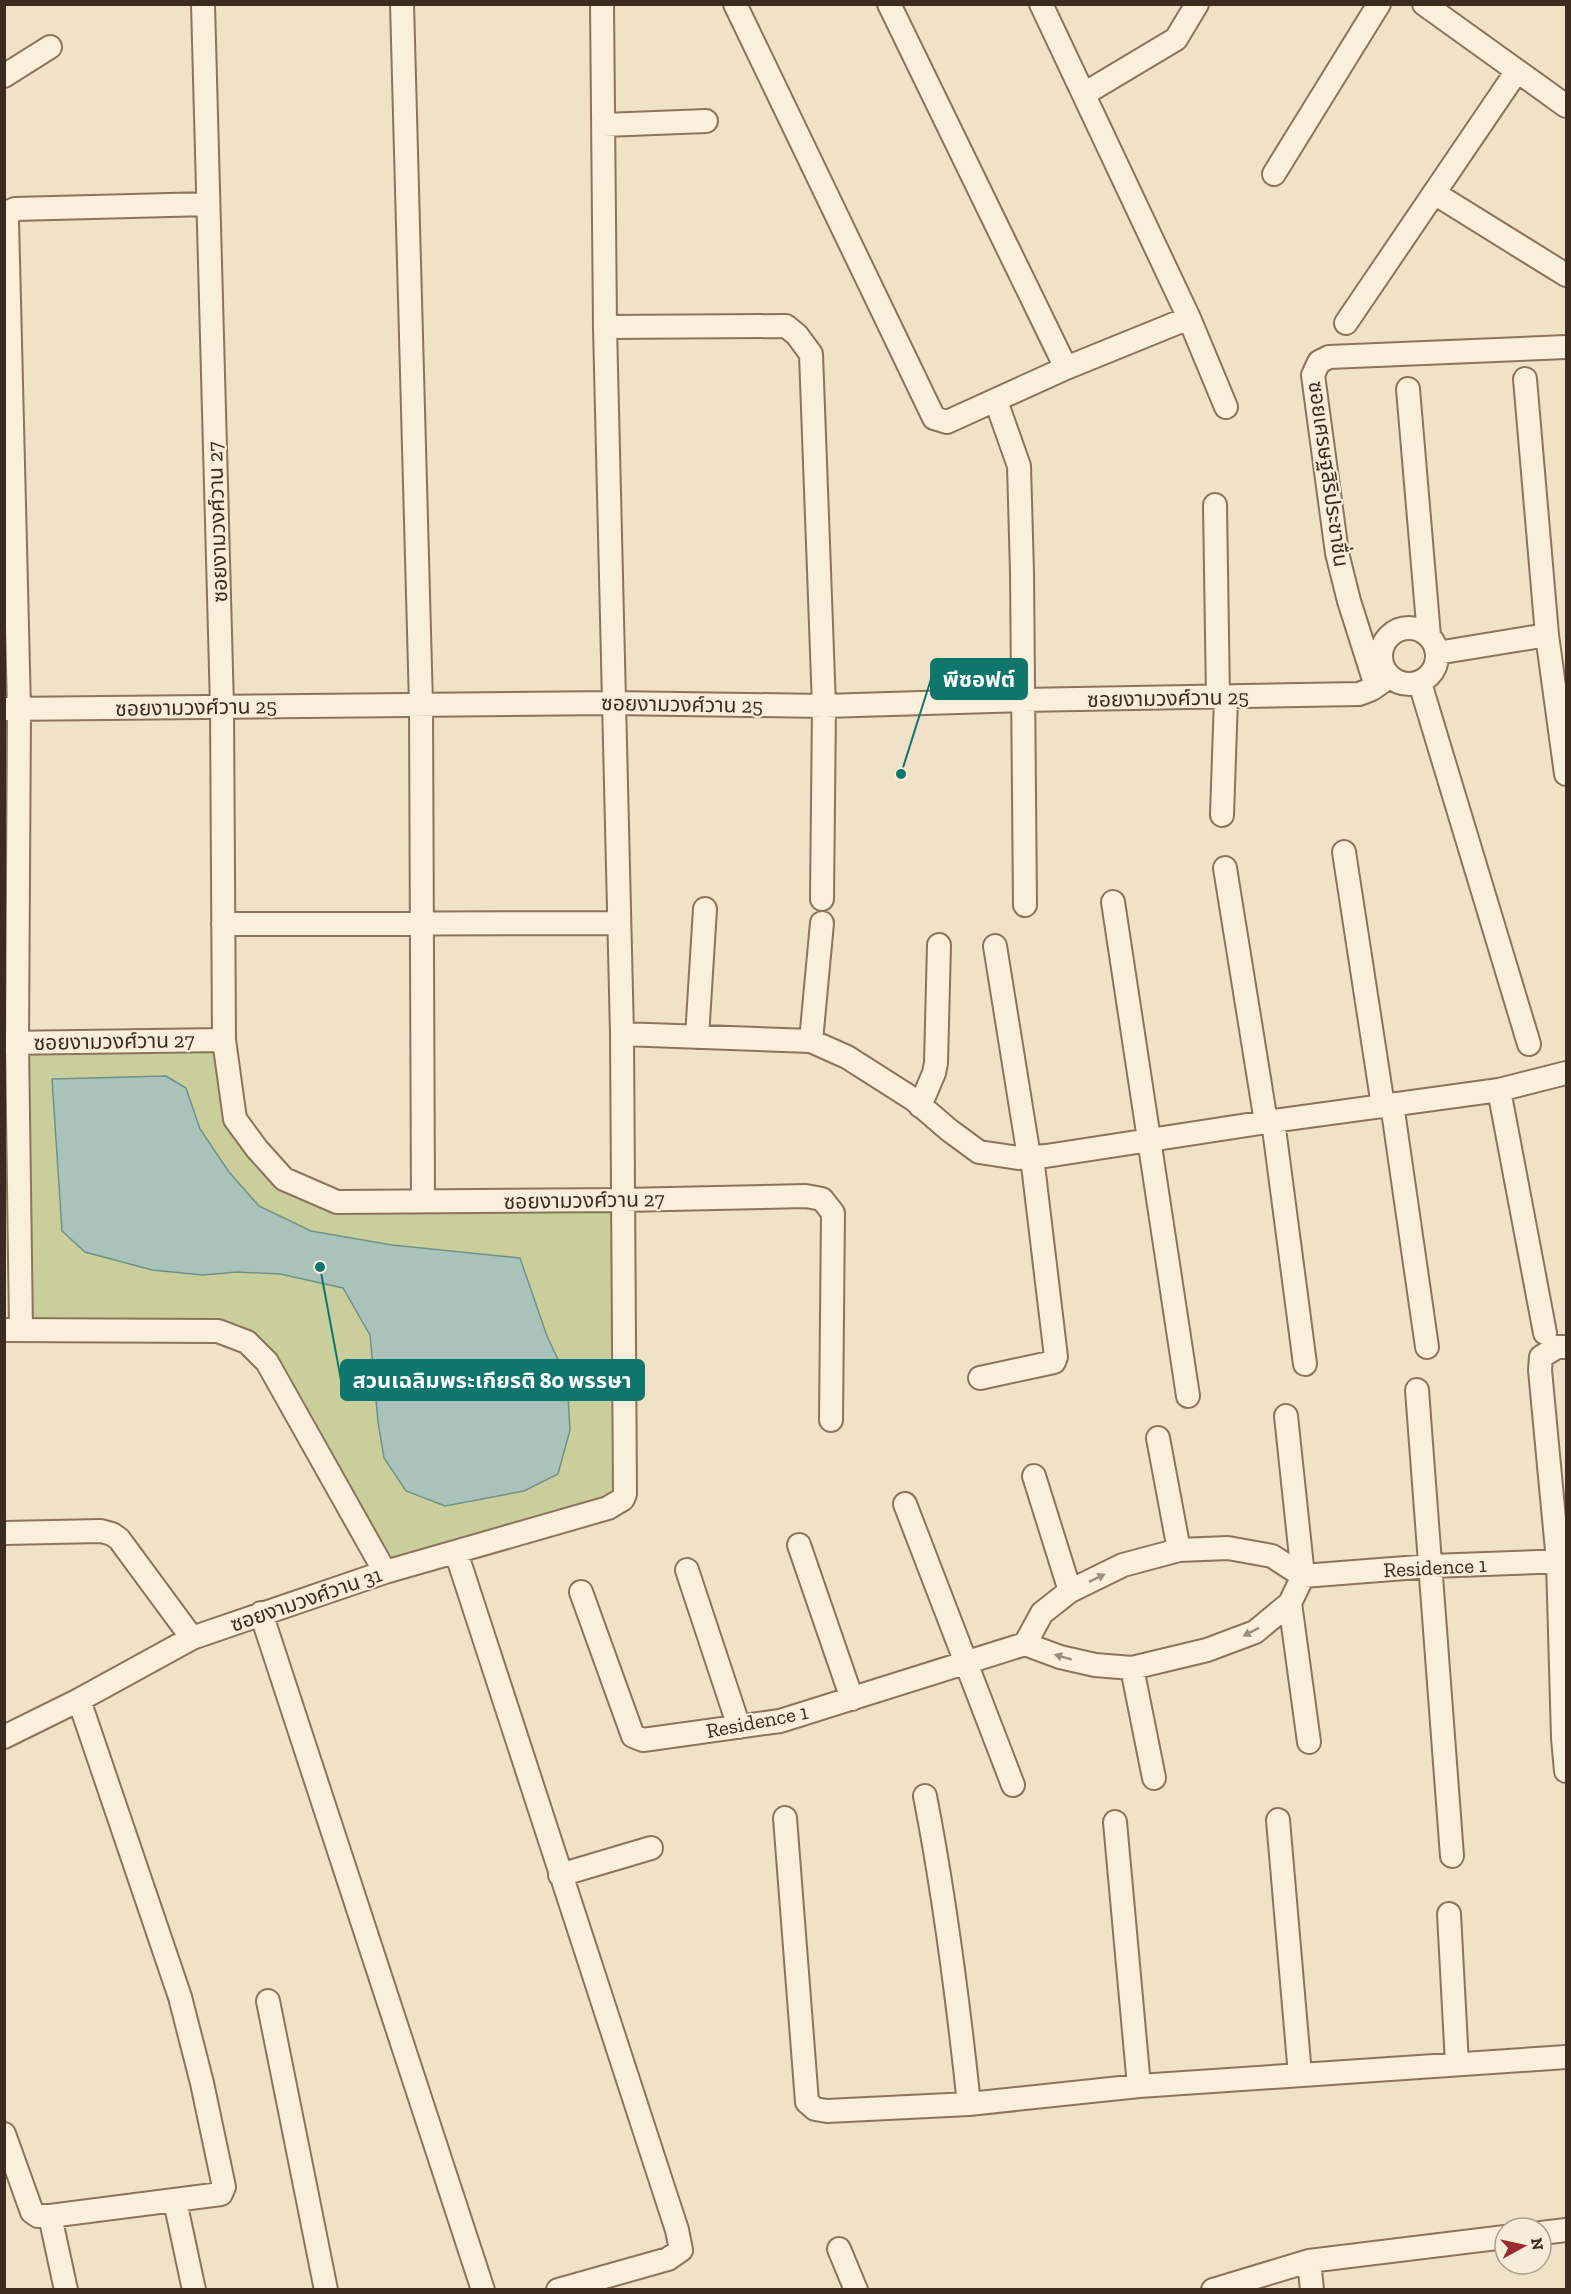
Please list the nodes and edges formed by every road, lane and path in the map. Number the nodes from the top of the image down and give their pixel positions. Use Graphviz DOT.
graph roads {
  1 [pos="203,4"];
  2 [pos="402,4"];
  3 [pos="602,4"];
  4 [pos="735,4"];
  5 [pos="889,4"];
  6 [pos="1041,4"];
  7 [pos="1197,4"];
  8 [pos="1379,4"];
  9 [pos="1424,4"];
  10 [pos="50,47"];
  11 [pos="1517,70"];
  12 [pos="4,76"];
  13 [pos="1084,94"];
  14 [pos="1566,106"];
  15 [pos="706,121"];
  16 [pos="604,125"];
  17 [pos="1274,174"];
  18 [pos="1434,193"];
  19 [pos="208,204"];
  20 [pos="1566,275"];
  21 [pos="1189,318"];
  22 [pos="1346,323"];
  23 [pos="605,327"];
  24 [pos="1566,348"];
  25 [pos="1066,368"];
  26 [pos="1525,379"];
  27 [pos="1408,388"];
  28 [pos="996,401"];
  29 [pos="1226,407"];
  30 [pos="1215,505"];
  31 [pos="1547,635"];
  32 [pos="1433,644"];
  33 [pos="1420,683"];
  34 [pos="1375,686"];
  35 [pos="1222,698"];
  36 [pos="1022,700"];
  37 [pos="612,703"];
  38 [pos="421,705"];
  39 [pos="824,706"];
  40 [pos="222,707"];
  41 [pos="12,709"];
  42 [pos="1566,774"];
  43 [pos="1222,815"];
  44 [pos="1344,852"];
  45 [pos="1225,868"];
  46 [pos="822,899"];
  47 [pos="1113,902"];
  48 [pos="1025,905"];
  49 [pos="705,909"];
  50 [pos="421,923"];
  51 [pos="619,923"];
  52 [pos="822,923"];
  53 [pos="223,924"];
  54 [pos="939,945"];
  55 [pos="995,946"];
  56 [pos="622,1034"];
  57 [pos="697,1037"];
  58 [pos="224,1040"];
  59 [pos="811,1041"];
  60 [pos="11,1043"];
  61 [pos="1530,1044"];
  62 [pos="1566,1073"];
  63 [pos="1499,1090"];
  64 [pos="1388,1105"];
  65 [pos="920,1106"];
  66 [pos="1269,1121"];
  67 [pos="1150,1140"];
  68 [pos="1030,1157"];
  69 [pos="622,1200"];
  70 [pos="423,1201"];
  71 [pos="13,1330"];
  72 [pos="1545,1334"];
  73 [pos="1427,1347"];
  74 [pos="1566,1347"];
  75 [pos="1305,1364"];
  76 [pos="980,1378"];
  77 [pos="1417,1390"];
  78 [pos="1188,1396"];
  79 [pos="1286,1416"];
  80 [pos="831,1420"];
  81 [pos="1158,1438"];
  82 [pos="1034,1476"];
  83 [pos="905,1504"];
  84 [pos="4,1533"];
  85 [pos="799,1545"];
  86 [pos="1179,1550"];
  87 [pos="456,1552"];
  88 [pos="1562,1561"];
  89 [pos="1431,1566"];
  90 [pos="687,1570"];
  91 [pos="385,1572"];
  92 [pos="1303,1576"];
  93 [pos="1070,1591"];
  94 [pos="580,1592"];
  95 [pos="1290,1603"];
  96 [pos="261,1613"];
  97 [pos="192,1638"];
  98 [pos="1025,1644"];
  99 [pos="967,1662"];
  100 [pos="1132,1668"];
  101 [pos="852,1699"];
  102 [pos="79,1700"];
  103 [pos="739,1727"];
  104 [pos="4,1737"];
  105 [pos="1565,1738"];
  106 [pos="1309,1742"];
  107 [pos="1566,1771"];
  108 [pos="1154,1778"];
  109 [pos="1013,1785"];
  110 [pos="925,1796"];
  111 [pos="785,1818"];
  112 [pos="1278,1820"];
  113 [pos="1115,1822"];
  114 [pos="651,1848"];
  115 [pos="1452,1856"];
  116 [pos="560,1875"];
  117 [pos="1449,1914"];
  118 [pos="268,2001"];
  119 [pos="1566,2057"];
  120 [pos="1457,2064"];
  121 [pos="1300,2075"];
  122 [pos="1139,2086"];
  123 [pos="969,2104"];
  124 [pos="4,2134"];
  125 [pos="175,2201"];
  126 [pos="50,2216"];
  127 [pos="1493,2238"];
  128 [pos="839,2249"];
  129 [pos="1308,2261"];
  130 [pos="66,2289"];
  131 [pos="194,2289"];
  132 [pos="326,2289"];
  133 [pos="483,2289"];
  134 [pos="558,2289"];
  135 [pos="856,2289"];
  136 [pos="1213,2289"];
  137 [pos="1312,2289"];
  1 -- 19 [label="street, ซอยงามวงศ์วาน 27"];
  2 -- 38 [label="street"];
  3 -- 16 [label="street"];
  4 -- 28 [label="street"];
  5 -- 25 [label="street"];
  6 -- 13 [label="street"];
  7 -- 13 [label="street"];
  8 -- 17 [label="street"];
  9 -- 11 [label="street"];
  10 -- 12 [label="street"];
  11 -- 14 [label="street"];
  11 -- 18 [label="street"];
  13 -- 21 [label="street"];
  15 -- 16 [label="street"];
  16 -- 23 [label="street"];
  18 -- 20 [label="street"];
  18 -- 22 [label="street"];
  19 -- 40 [label="street, ซอยงามวงศ์วาน 27"];
  19 -- 41 [label="street"];
  21 -- 25 [label="street"];
  21 -- 29 [label="street"];
  23 -- 37 [label="street"];
  23 -- 39 [label="street"];
  24 -- 34 [label="street, ซอยเศรษฐสิริประชาชื่น"];
  25 -- 28 [label="street"];
  26 -- 31 [label="street"];
  27 -- 32 [label="street"];
  28 -- 36 [label="street"];
  30 -- 35 [label="street"];
  31 -- 32 [label="street"];
  31 -- 42 [label="street"];
  32 -- 33 [label="street"];
  32 -- 34 [label="street"];
  33 -- 34 [label="street, ซอยงามวงศ์วาน 25"];
  33 -- 61 [label="street"];
  34 -- 35 [label="street, ซอยงามวงศ์วาน 25"];
  35 -- 36 [label="street, ซอยงามวงศ์วาน 25"];
  35 -- 43 [label="street"];
  36 -- 39 [label="street, ซอยงามวงศ์วาน 25"];
  36 -- 48 [label="street"];
  37 -- 38 [label="street, ซอยงามวงศ์วาน 25"];
  37 -- 39 [label="street, ซอยงามวงศ์วาน 25"];
  37 -- 51 [label="street"];
  38 -- 40 [label="street, ซอยงามวงศ์วาน 25"];
  38 -- 50 [label="street"];
  39 -- 46 [label="street"];
  40 -- 41 [label="street, ซอยงามวงศ์วาน 25"];
  40 -- 53 [label="street, ซอยงามวงศ์วาน 27"];
  41 -- 60 [label="street"];
  44 -- 64 [label="street"];
  45 -- 66 [label="street"];
  47 -- 67 [label="street"];
  49 -- 57 [label="street"];
  50 -- 51 [label="street"];
  50 -- 53 [label="street"];
  50 -- 70 [label="street"];
  51 -- 56 [label="street"];
  52 -- 59 [label="street"];
  53 -- 58 [label="street, ซอยงามวงศ์วาน 27"];
  54 -- 65 [label="street"];
  55 -- 68 [label="street"];
  56 -- 57 [label="street"];
  56 -- 69 [label="street"];
  57 -- 59 [label="street"];
  58 -- 60 [label="street, ซอยงามวงศ์วาน 27"];
  58 -- 70 [label="street, ซอยงามวงศ์วาน 27"];
  59 -- 65 [label="street"];
  60 -- 71 [label="street"];
  62 -- 63 [label="street"];
  63 -- 64 [label="street"];
  63 -- 72 [label="street"];
  64 -- 66 [label="street"];
  64 -- 73 [label="street"];
  65 -- 68 [label="street"];
  66 -- 67 [label="street"];
  66 -- 75 [label="street"];
  67 -- 68 [label="street"];
  67 -- 78 [label="street"];
  68 -- 76 [label="street"];
  69 -- 70 [label="street, ซอยงามวงศ์วาน 27"];
  69 -- 80 [label="street, ซอยงามวงศ์วาน 27"];
  69 -- 87 [label="street, ซอยงามวงศ์วาน 31"];
  71 -- 91 [label="street"];
  74 -- 88 [label="street"];
  77 -- 89 [label="street"];
  79 -- 92 [label="street"];
  81 -- 86 [label="street"];
  82 -- 93 [label="street"];
  83 -- 99 [label="street"];
  84 -- 97 [label="street"];
  85 -- 101 [label="street"];
  86 -- 92 [label="street"];
  93 -- 86 [label="street, one-way"];
  87 -- 91 [label="street, ซอยงามวงศ์วาน 31"];
  87 -- 116 [label="street"];
  88 -- 89 [label="street, Residence 1"];
  88 -- 105 [label="street"];
  89 -- 92 [label="street, Residence 1"];
  89 -- 115 [label="street"];
  90 -- 103 [label="street"];
  91 -- 96 [label="street, ซอยงามวงศ์วาน 31"];
  92 -- 95 [label="street"];
  93 -- 98 [label="street"];
  94 -- 103 [label="street, Residence 1"];
  95 -- 100 [label="street, one-way"];
  95 -- 106 [label="street"];
  96 -- 97 [label="street, ซอยงามวงศ์วาน 31"];
  96 -- 133 [label="street"];
  97 -- 102 [label="street, ซอยงามวงศ์วาน 31"];
  98 -- 99 [label="street, Residence 1"];
  100 -- 98 [label="street, one-way"];
  99 -- 101 [label="street, Residence 1"];
  99 -- 109 [label="street"];
  100 -- 108 [label="street"];
  101 -- 103 [label="street, Residence 1"];
  102 -- 104 [label="street, ซอยงามวงศ์วาน 31"];
  102 -- 125 [label="street"];
  105 -- 107 [label="street"];
  110 -- 123 [label="street"];
  111 -- 123 [label="street"];
  112 -- 121 [label="street"];
  113 -- 122 [label="street"];
  114 -- 116 [label="street"];
  116 -- 134 [label="street"];
  117 -- 120 [label="street"];
  118 -- 132 [label="street"];
  119 -- 120 [label="street"];
  120 -- 121 [label="street"];
  121 -- 122 [label="street"];
  122 -- 123 [label="street"];
  124 -- 126 [label="street"];
  125 -- 126 [label="street"];
  125 -- 131 [label="street"];
  126 -- 130 [label="street"];
  127 -- 129 [label="street"];
  128 -- 135 [label="street"];
  129 -- 136 [label="street"];
  129 -- 137 [label="street"];
}
